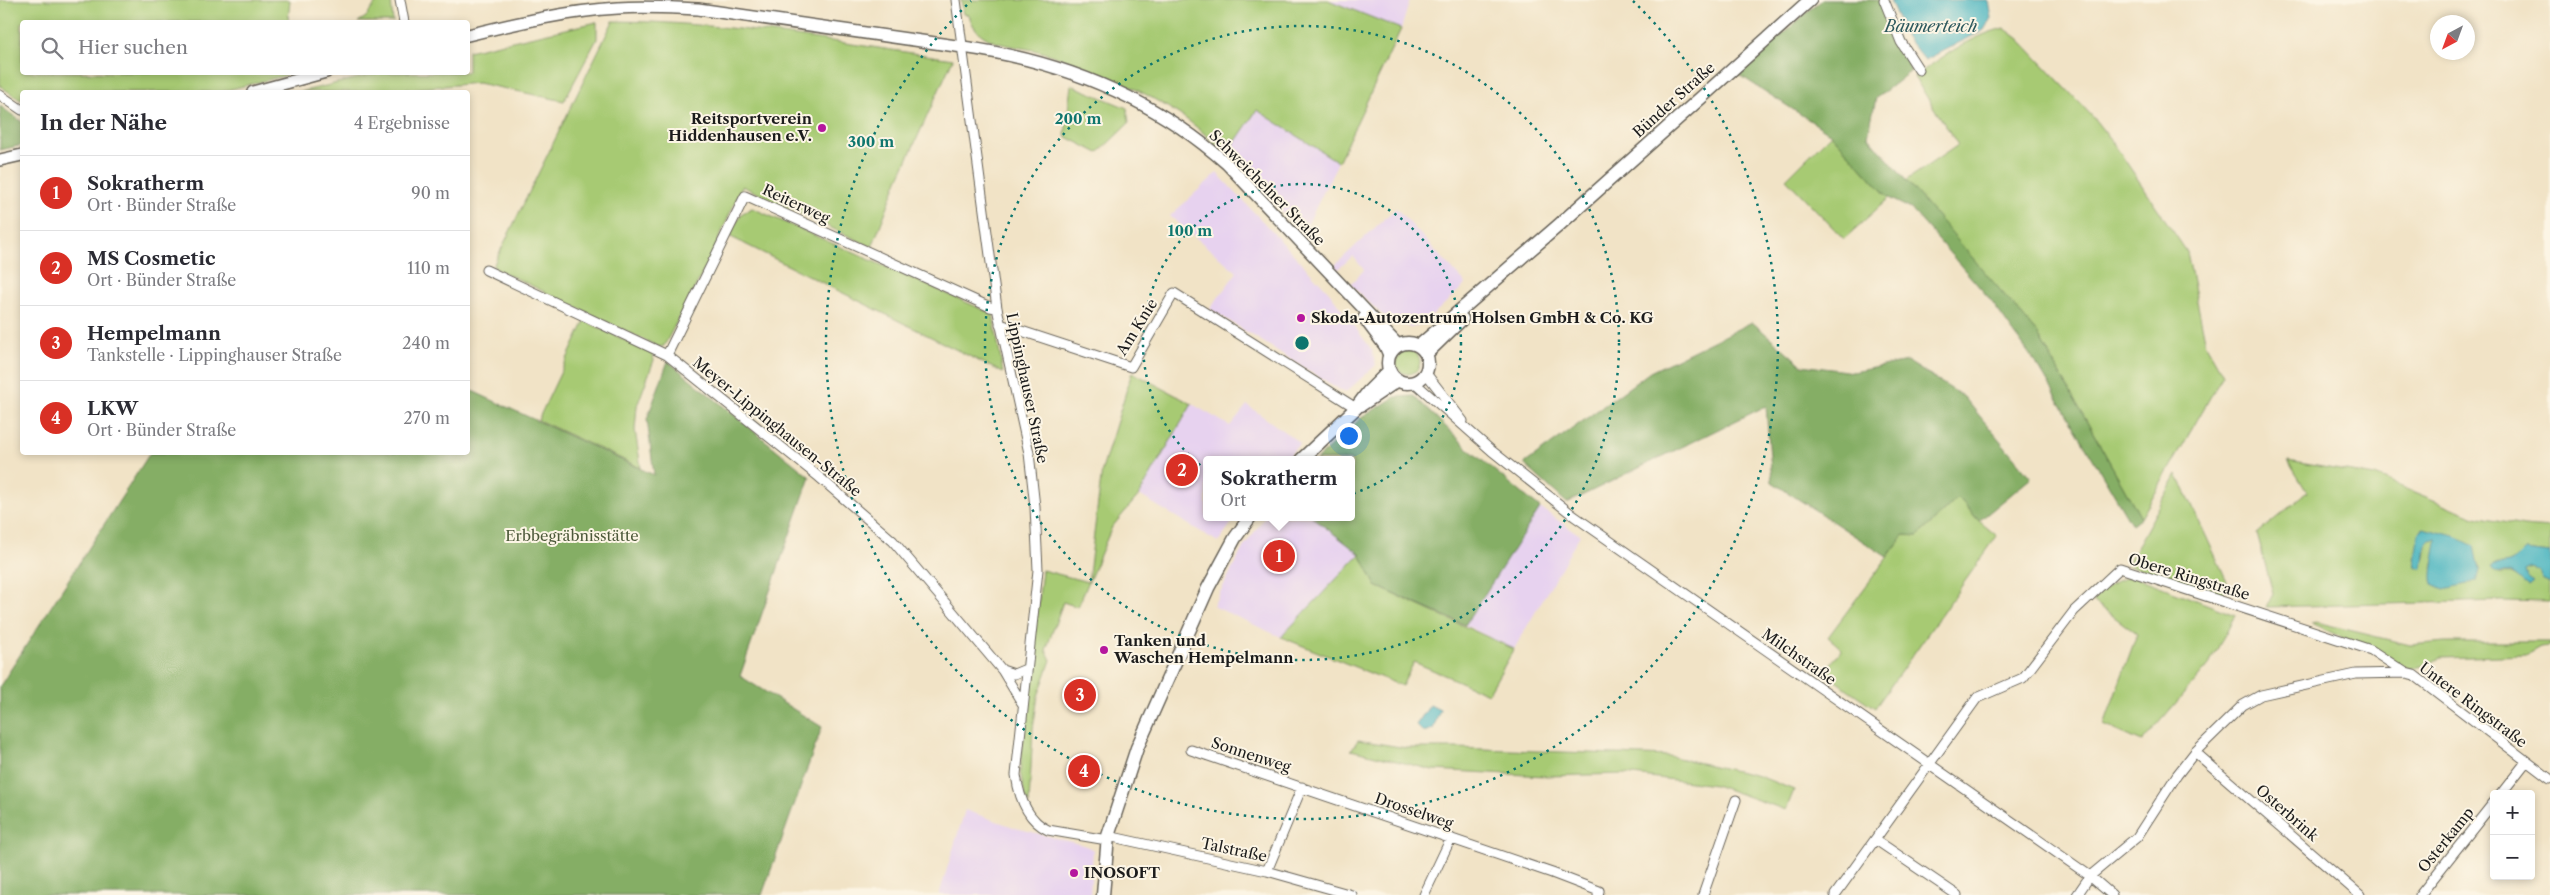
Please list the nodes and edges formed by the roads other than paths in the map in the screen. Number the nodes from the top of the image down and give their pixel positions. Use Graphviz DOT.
graph roads {
  1 [pos="400,0"];
  2 [pos="956,0"];
  3 [pos="1810,0"];
  4 [pos="1884,0"];
  5 [pos="620,4"];
  6 [pos="404,20"];
  7 [pos="470,35"];
  8 [pos="963,46"];
  9 [pos="1919,70"];
  10 [pos="315,75"];
  11 [pos="260,90"];
  12 [pos="0,95"];
  13 [pos="20,109"];
  14 [pos="20,155"];
  15 [pos="0,160"];
  16 [pos="486,270"];
  17 [pos="1339,284"];
  18 [pos="996,308"];
  19 [pos="1000,324"];
  20 [pos="1398,345"];
  21 [pos="1422,350"];
  22 [pos="1389,354"];
  23 [pos="667,355"];
  24 [pos="1425,372"];
  25 [pos="1394,376"];
  26 [pos="1414,382"];
  27 [pos="1356,408"];
  28 [pos="1474,435"];
  29 [pos="1305,456"];
  30 [pos="1247,521"];
  31 [pos="1026,669"];
  32 [pos="1002,670"];
  33 [pos="2406,673"];
  34 [pos="1022,703"];
  35 [pos="1191,750"];
  36 [pos="2195,752"];
  37 [pos="2526,762"];
  38 [pos="1931,763"];
  39 [pos="2550,780"];
  40 [pos="1302,787"];
  41 [pos="2503,790"];
  42 [pos="1736,800"];
  43 [pos="2490,807"];
  44 [pos="1108,838"];
  45 [pos="1451,838"];
  46 [pos="1876,840"];
  47 [pos="1267,871"];
  48 [pos="2090,876"];
  49 [pos="1103,895"];
  50 [pos="1352,895"];
  51 [pos="1424,895"];
  52 [pos="1598,895"];
  53 [pos="1703,895"];
  54 [pos="1835,895"];
  55 [pos="1957,895"];
  56 [pos="2077,895"];
  57 [pos="2112,895"];
  58 [pos="2360,895"];
  59 [pos="2420,895"];
  1 -- 6 [label="street"];
  2 -- 8 [label="street, Lippinghauser Straße"];
  3 -- 21 [label="main road, Bünder Straße"];
  4 -- 9 [label="street"];
  5 -- 7 [label="street, Schweichelner Straße"];
  5 -- 8 [label="street, Schweichelner Straße"];
  8 -- 17 [label="street, Schweichelner Straße"];
  8 -- 18 [label="street, Lippinghauser Straße"];
  10 -- 11 [label="street"];
  12 -- 13 [label="street"];
  14 -- 15 [label="street"];
  16 -- 23 [label="street, Meyer-Lippinghausen-Straße"];
  17 -- 20 [label="street, Schweichelner Straße"];
  17 -- 22 [label="street, Schweichelner Straße"];
  18 -- 19 [label="street, Lippinghauser Straße"];
  18 -- 23 [label="street, Reiterweg"];
  19 -- 27 [label="street, Am Knie"];
  19 -- 31 [label="street, Lippinghauser Straße"];
  20 -- 21 [label="main road"];
  20 -- 22 [label="main road"];
  21 -- 24 [label="main road"];
  22 -- 25 [label="main road"];
  23 -- 32 [label="street, Meyer-Lippinghausen-Straße"];
  24 -- 26 [label="main road"];
  24 -- 28 [label="street, Milchstraße"];
  25 -- 26 [label="main road"];
  25 -- 27 [label="main road"];
  26 -- 28 [label="street, Milchstraße"];
  27 -- 29 [label="main road"];
  28 -- 38 [label="street, Milchstraße"];
  30 -- 44 [label="main road"];
  31 -- 32 [label="street"];
  31 -- 34 [label="street, Lippinghauser Straße"];
  32 -- 34 [label="street, Meyer-Lippinghausen-Straße"];
  33 -- 36 [label="street, Untere Ringstraße"];
  33 -- 37 [label="street, Untere Ringstraße"];
  33 -- 38 [label="street, Obere Ringstraße"];
  34 -- 44 [label="street, Lippinghauser Straße"];
  35 -- 40 [label="street, Sonnenweg"];
  36 -- 48 [label="street, Untere Ringstraße"];
  36 -- 58 [label="street, Osterbrink"];
  37 -- 39 [label="street, Untere Ringstraße"];
  37 -- 41 [label="street"];
  38 -- 46 [label="street, Obere Ringstraße"];
  38 -- 48 [label="street, Milchstraße"];
  40 -- 45 [label="street, Drosselweg"];
  40 -- 47 [label="street"];
  42 -- 53 [label="street"];
  43 -- 59 [label="street, Osterkamp"];
  44 -- 47 [label="street, Talstraße"];
  44 -- 49 [label="main road"];
  45 -- 51 [label="street"];
  45 -- 52 [label="street, Drosselweg"];
  46 -- 54 [label="street, Obere Ringstraße"];
  46 -- 55 [label="street"];
  47 -- 50 [label="street, Talstraße"];
  48 -- 56 [label="street, Untere Ringstraße"];
  48 -- 57 [label="street, Milchstraße"];
}
